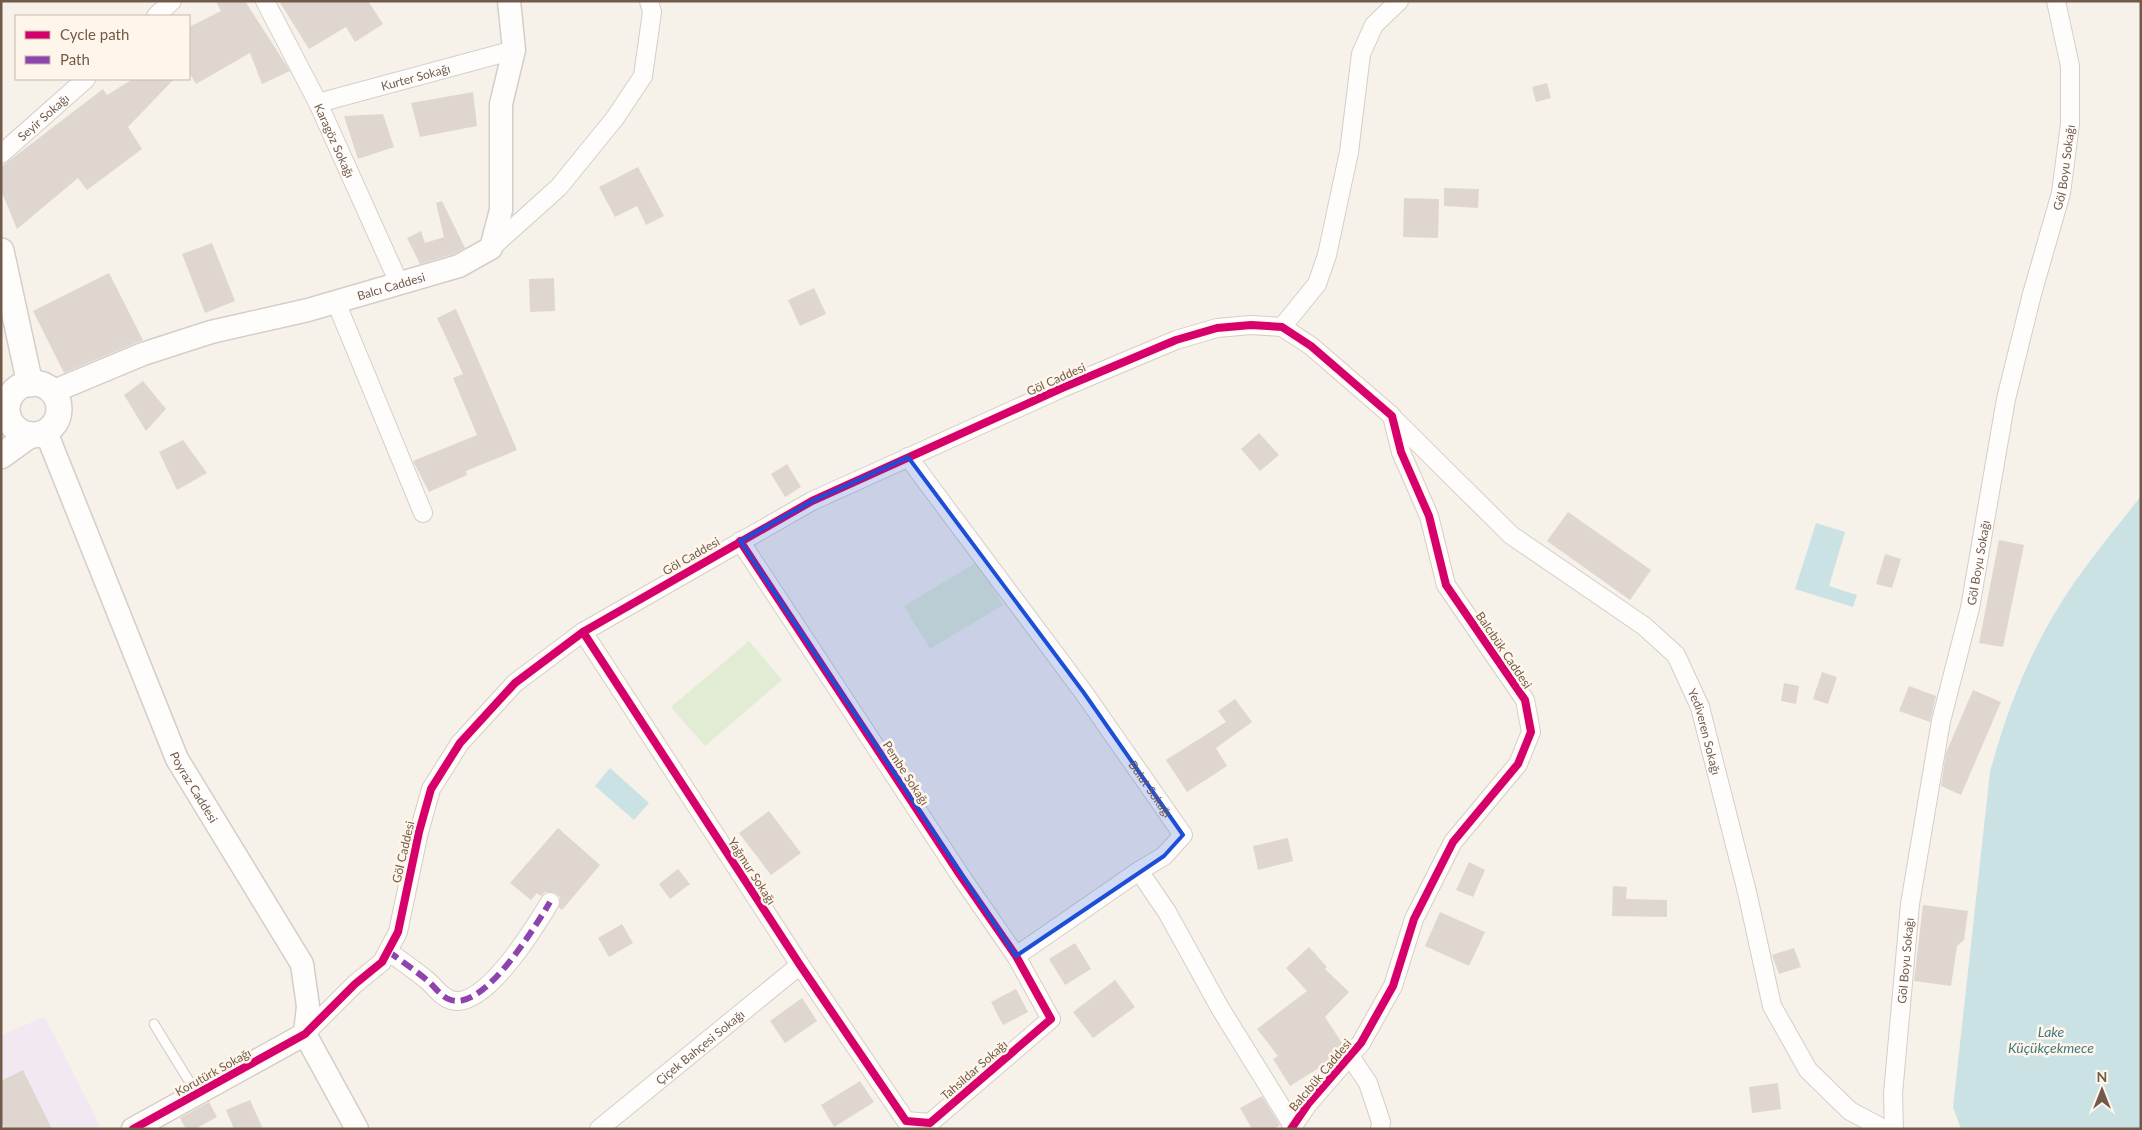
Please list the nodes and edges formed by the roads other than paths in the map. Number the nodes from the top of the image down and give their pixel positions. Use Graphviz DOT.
graph roads {
  1 [pos="172,1"];
  2 [pos="264,1"];
  3 [pos="509,1"];
  4 [pos="649,1"];
  5 [pos="1399,1"];
  6 [pos="2056,1"];
  7 [pos="157,15"];
  8 [pos="514,50"];
  9 [pos="85,80"];
  10 [pos="318,104"];
  11 [pos="1,154"];
  12 [pos="491,248"];
  13 [pos="1,251"];
  14 [pos="399,283"];
  15 [pos="336,302"];
  16 [pos="1282,328"];
  17 [pos="41,388"];
  18 [pos="1392,416"];
  19 [pos="5,421"];
  20 [pos="38,434"];
  21 [pos="1,456"];
  22 [pos="908,458"];
  23 [pos="423,513"];
  24 [pos="740,541"];
  25 [pos="583,632"];
  26 [pos="1139,871"];
  27 [pos="550,902"];
  28 [pos="388,951"];
  29 [pos="1016,956"];
  30 [pos="800,965"];
  31 [pos="1052,1019"];
  32 [pos="154,1024"];
  33 [pos="305,1034"];
  34 [pos="1350,1056"];
  35 [pos="197,1094"];
  36 [pos="906,1121"];
  37 [pos="162,1122"];
  38 [pos="1292,1128"];
  39 [pos="133,1129"];
  40 [pos="357,1129"];
  41 [pos="599,1129"];
  42 [pos="1380,1129"];
  43 [pos="1884,1129"];
  44 [pos="1894,1129"];
  1 -- 7 [label="street"];
  2 -- 10 [label="street, Karagöz Sokağı"];
  3 -- 8 [label="street"];
  4 -- 12 [label="street"];
  5 -- 16 [label="street"];
  6 -- 44 [label="street, Göl Boyu Sokağı"];
  8 -- 10 [label="street, Kurter Sokağı"];
  8 -- 12 [label="street"];
  9 -- 11 [label="street, Seyir Sokağı"];
  10 -- 14 [label="street, Karagöz Sokağı"];
  12 -- 14 [label="street, Balcı Caddesi"];
  13 -- 17 [label="main road"];
  14 -- 15 [label="street, Balcı Caddesi"];
  15 -- 17 [label="street, Balcı Caddesi"];
  15 -- 23 [label="street"];
  16 -- 18 [label="street"];
  16 -- 22 [label="street, Göl Caddesi"];
  17 -- 19 [label="main road"];
  17 -- 20 [label="main road"];
  18 -- 34 [label="street, Balcıbük Caddesi"];
  18 -- 43 [label="street, Yediveren Sokağı"];
  19 -- 20 [label="main road"];
  20 -- 21 [label="main road"];
  20 -- 33 [label="street, Poyraz Caddesi"];
  22 -- 24 [label="street, Göl Caddesi"];
  22 -- 26 [label="street, Bulut Sokağı"];
  24 -- 25 [label="street, Göl Caddesi"];
  24 -- 29 [label="street, Pembe Sokağı"];
  25 -- 28 [label="street, Göl Caddesi"];
  25 -- 30 [label="street, Yağmur Sokağı"];
  26 -- 29 [label="street"];
  26 -- 38 [label="street"];
  27 -- 28 [label="street"];
  28 -- 33 [label="street, Göl Caddesi"];
  29 -- 31 [label="street, Pembe Sokağı"];
  30 -- 36 [label="street, Yağmur Sokağı"];
  30 -- 41 [label="street, Çiçek Bahçesi Sokağı"];
  31 -- 36 [label="street, Tahsildar Sokağı"];
  32 -- 35 [label="lane"];
  33 -- 35 [label="street, Korutürk Sokağı"];
  33 -- 40 [label="street"];
  34 -- 38 [label="street, Balcıbük Caddesi"];
  34 -- 42 [label="street"];
  35 -- 37 [label="street, Korutürk Sokağı"];
  37 -- 39 [label="street, Korutürk Sokağı"];
}
